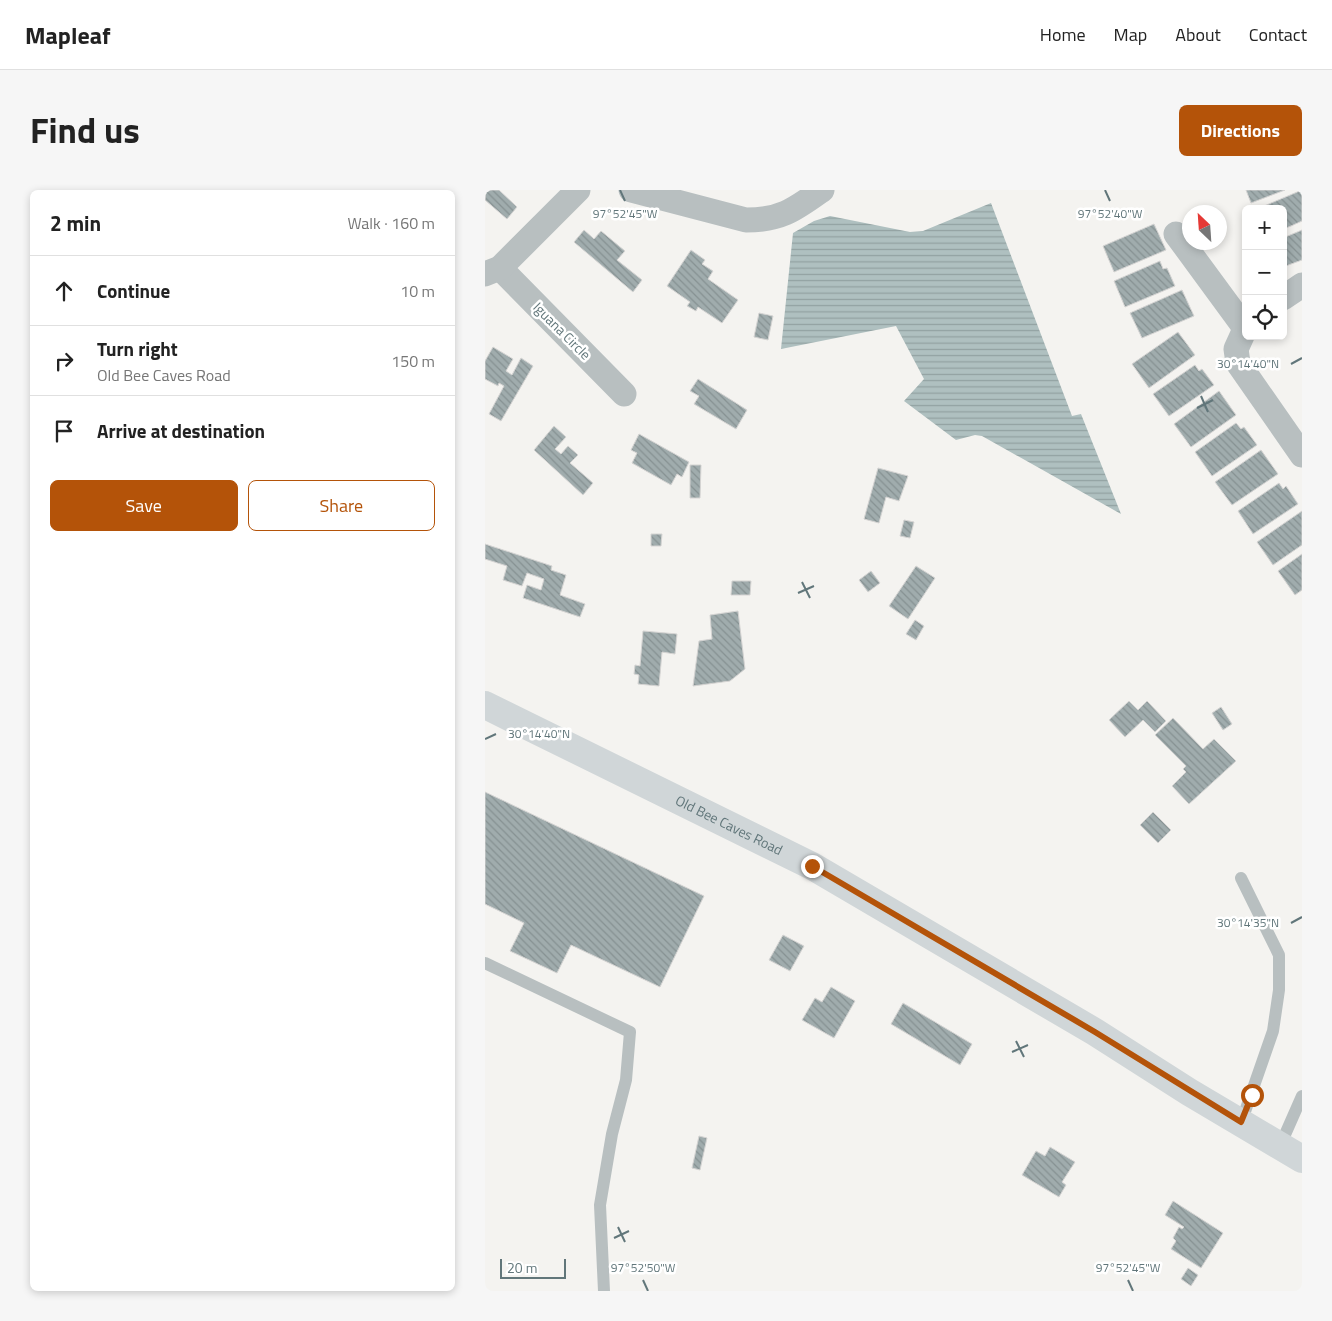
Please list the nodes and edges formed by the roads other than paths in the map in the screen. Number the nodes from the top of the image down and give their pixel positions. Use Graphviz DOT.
graph roads {
  1 [pos="578,190"];
  2 [pos="631,190"];
  3 [pos="822,190"];
  4 [pos="1176,234"];
  5 [pos="492,271"];
  6 [pos="1302,285"];
  7 [pos="1287,295"];
  8 [pos="1242,323"];
  9 [pos="1242,334"];
  10 [pos="624,394"];
  11 [pos="1302,455"];
  12 [pos="485,705"];
  13 [pos="1241,878"];
  14 [pos="485,963"];
  15 [pos="1302,1096"];
  16 [pos="1241,1122"];
  17 [pos="1291,1152"];
  18 [pos="604,1291"];
  1 -- 5 [label="street"];
  2 -- 3 [label="street"];
  4 -- 8 [label="street"];
  5 -- 10 [label="street, Iguana Circle"];
  6 -- 7 [label="street"];
  9 -- 11 [label="street"];
  12 -- 16 [label="street, Old Bee Caves Road"];
  13 -- 16 [label="lane"];
  14 -- 18 [label="lane"];
  15 -- 17 [label="lane"];
  16 -- 17 [label="street, Old Bee Caves Road"];
}
